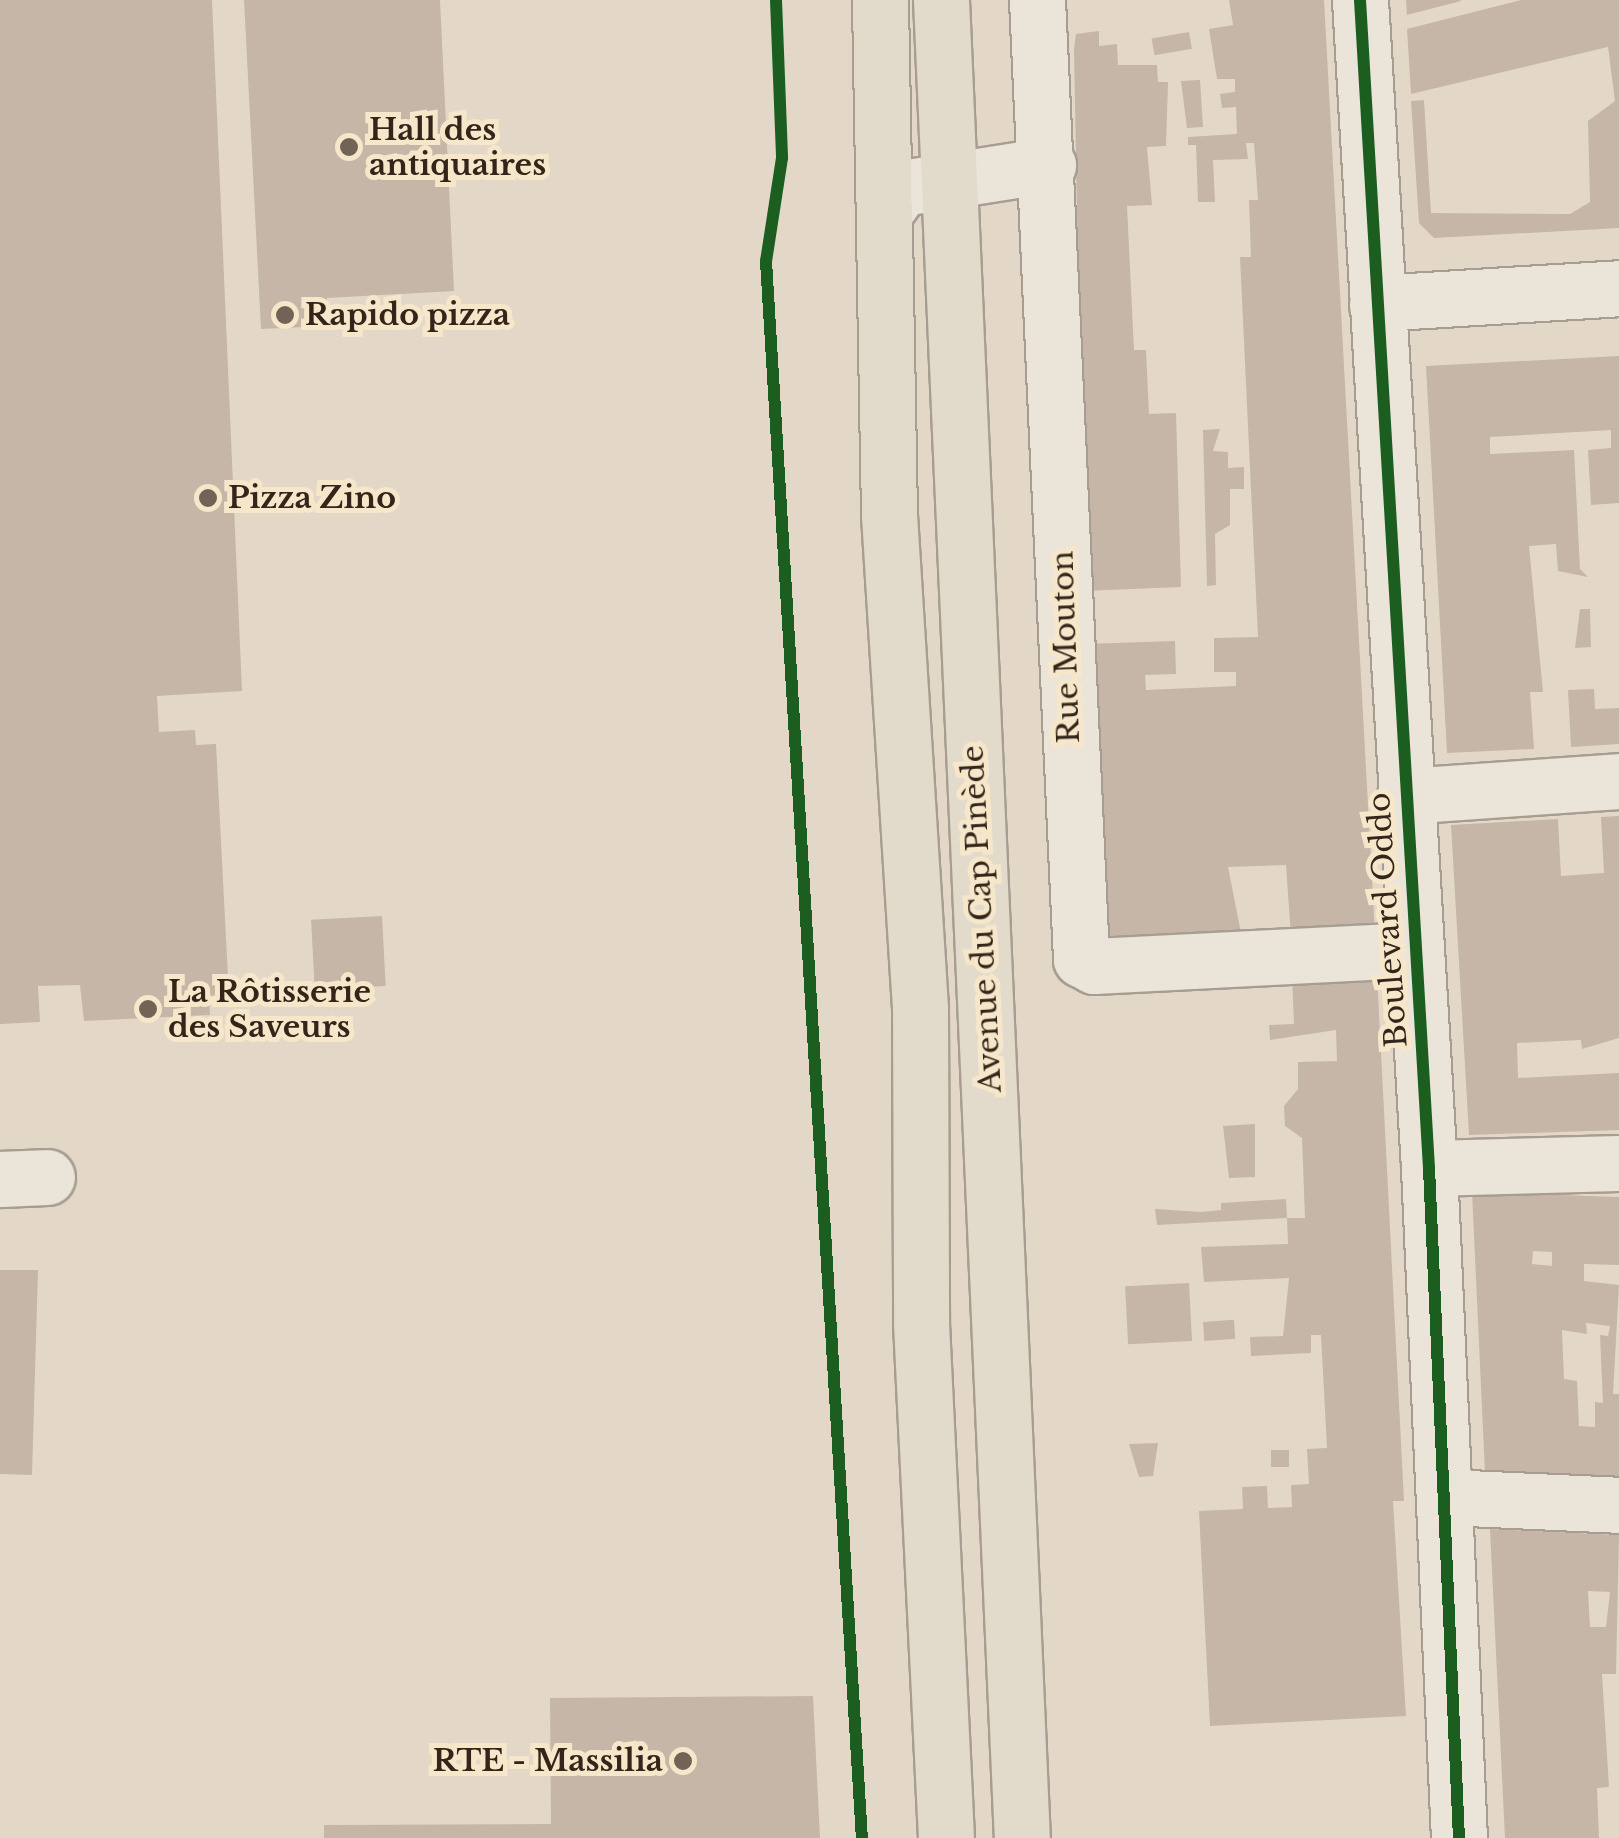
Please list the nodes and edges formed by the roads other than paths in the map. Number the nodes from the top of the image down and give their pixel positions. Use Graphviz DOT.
graph roads {
  1 [pos="880,0"];
  2 [pos="941,0"];
  3 [pos="1037,0"];
  4 [pos="1360,0"];
  5 [pos="1048,164"];
  6 [pos="945,176"];
  7 [pos="884,212"];
  8 [pos="1619,288"];
  9 [pos="1377,303"];
  10 [pos="1619,781"];
  11 [pos="1405,796"];
  12 [pos="1413,950"];
  13 [pos="1619,1162"];
  14 [pos="1429,1168"];
  15 [pos="1446,1498"];
  16 [pos="1619,1504"];
  17 [pos="946,1838"];
  18 [pos="1022,1838"];
  19 [pos="1459,1838"];
  1 -- 7 [label="main road"];
  2 -- 6 [label="main road, Avenue du Cap Pinède"];
  3 -- 5 [label="street, Rue Mouton"];
  4 -- 9 [label="street, Boulevard Oddo"];
  5 -- 6 [label="street"];
  5 -- 12 [label="street, Rue Mouton"];
  6 -- 7 [label="street"];
  6 -- 18 [label="main road, Avenue du Cap Pinède"];
  7 -- 17 [label="main road"];
  8 -- 9 [label="street"];
  9 -- 11 [label="street, Boulevard Oddo"];
  10 -- 11 [label="street"];
  11 -- 12 [label="street, Boulevard Oddo"];
  12 -- 14 [label="street, Boulevard Oddo"];
  13 -- 14 [label="street"];
  14 -- 15 [label="street, Boulevard Oddo"];
  15 -- 16 [label="street"];
  15 -- 19 [label="street, Boulevard Oddo"];
}
